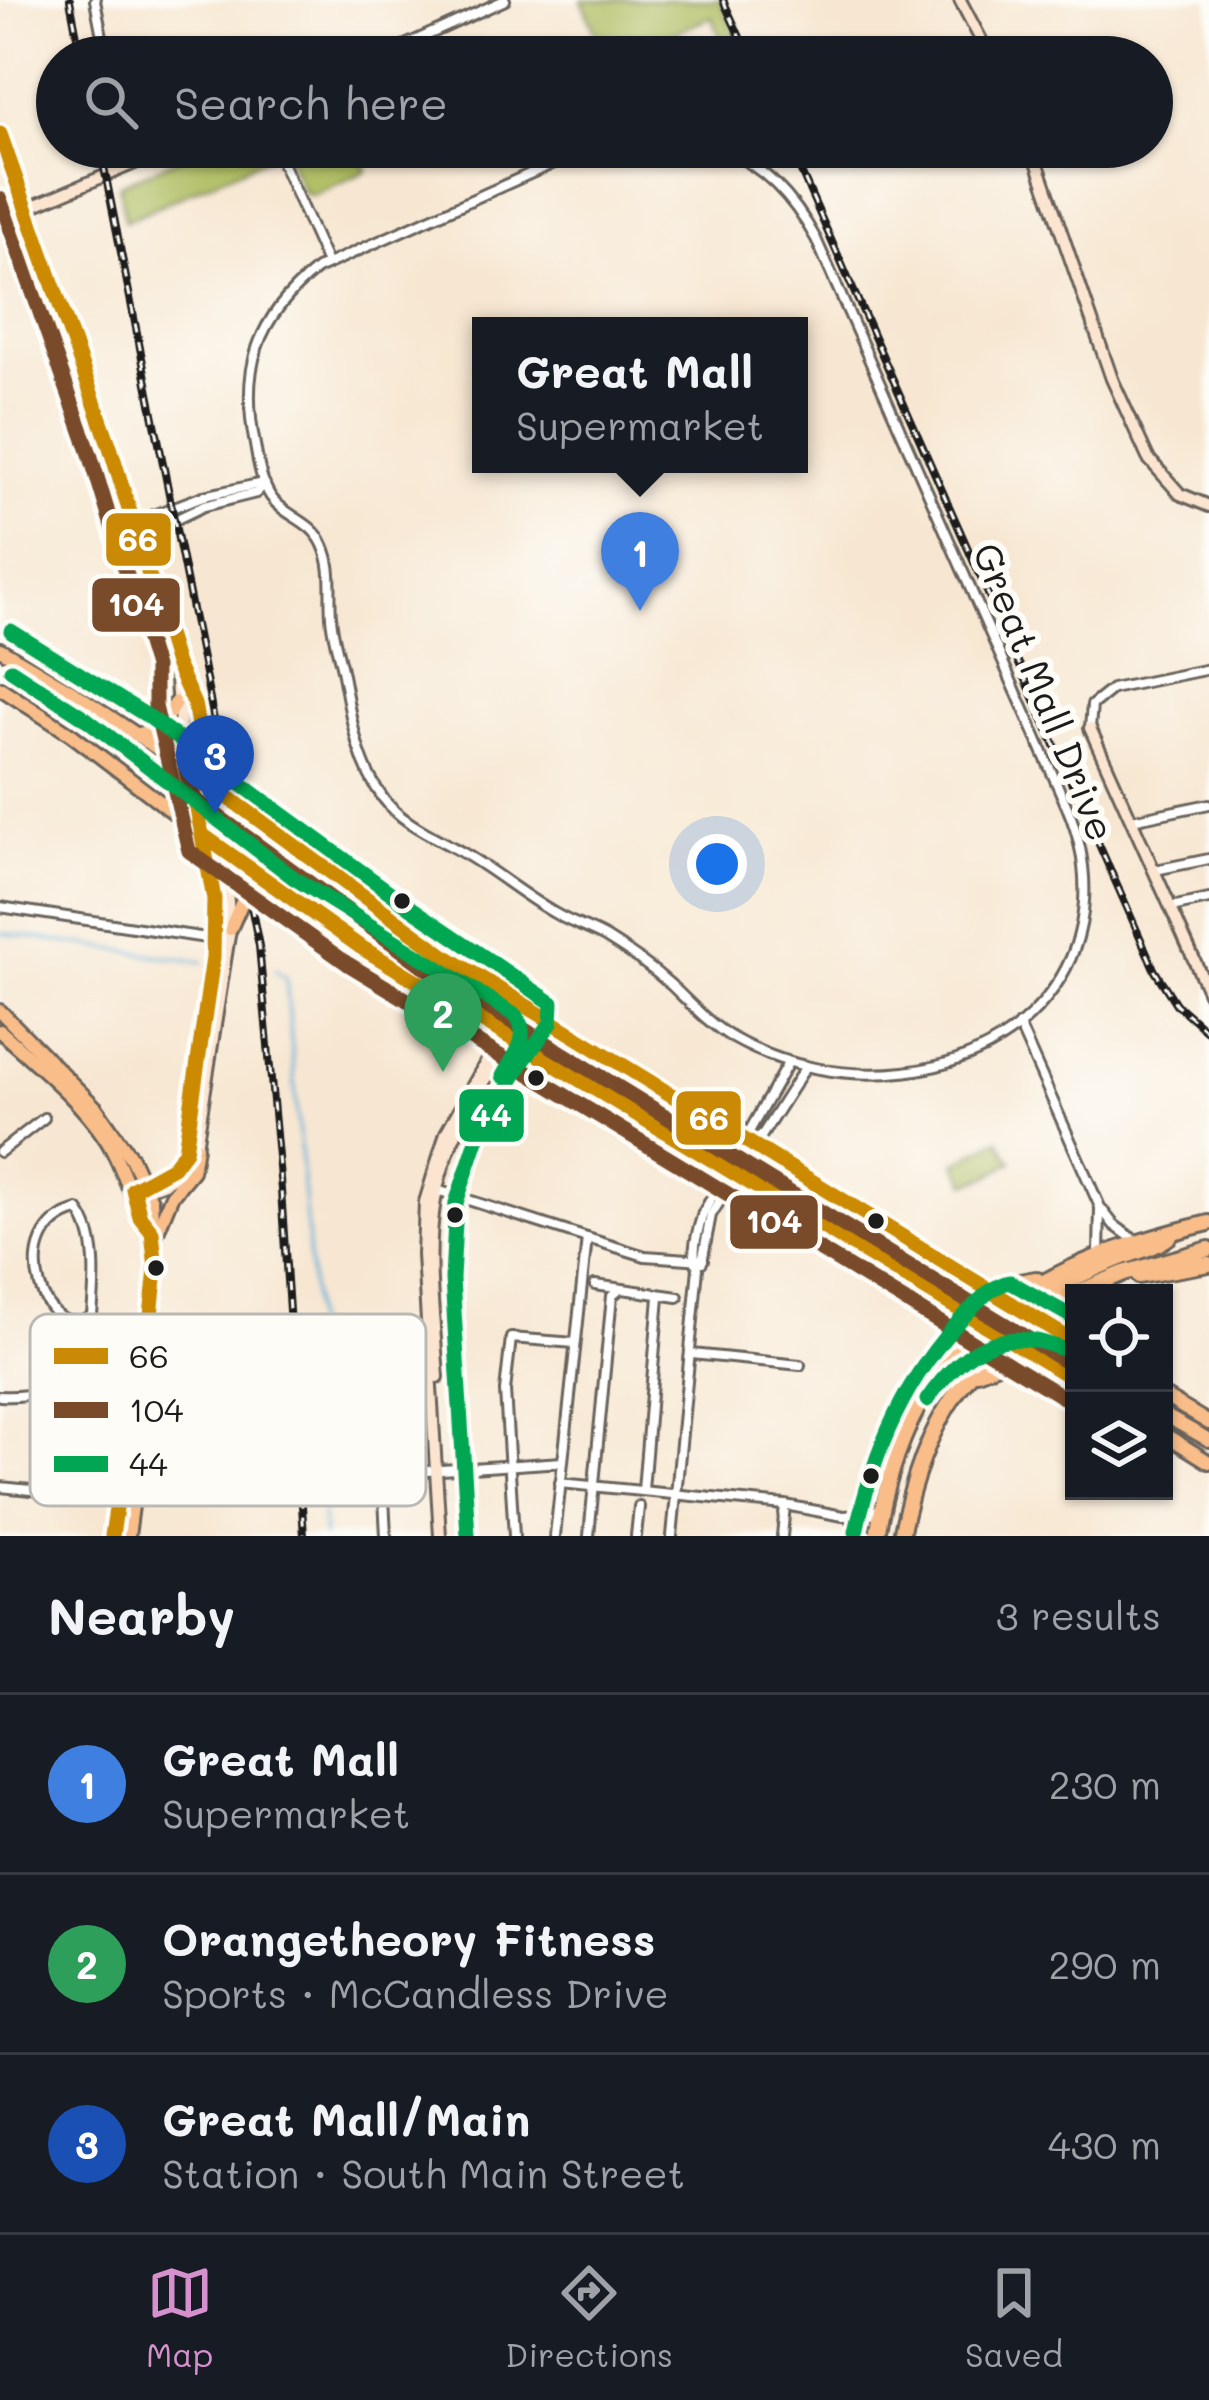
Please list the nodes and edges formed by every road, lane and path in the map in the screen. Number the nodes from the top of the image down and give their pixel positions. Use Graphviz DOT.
graph roads {
  1 [pos="95,0"];
  2 [pos="505,0"];
  3 [pos="960,0"];
  4 [pos="102,36"];
  5 [pos="425,36"];
  6 [pos="980,36"];
  7 [pos="0,134"];
  8 [pos="108,168"];
  9 [pos="126,168"];
  10 [pos="284,168"];
  11 [pos="542,168"];
  12 [pos="755,168"];
  13 [pos="1039,168"];
  14 [pos="106,177"];
  15 [pos="27,211"];
  16 [pos="0,220"];
  17 [pos="327,263"];
  18 [pos="265,484"];
  19 [pos="1209,506"];
  20 [pos="134,523"];
  21 [pos="0,649"];
  22 [pos="176,664"];
  23 [pos="1209,669"];
  24 [pos="0,688"];
  25 [pos="176,702"];
  26 [pos="1090,728"];
  27 [pos="137,735"];
  28 [pos="190,771"];
  29 [pos="210,784"];
  30 [pos="1209,804"];
  31 [pos="1132,820"];
  32 [pos="274,831"];
  33 [pos="220,834"];
  34 [pos="204,836"];
  35 [pos="224,851"];
  36 [pos="1209,859"];
  37 [pos="1155,870"];
  38 [pos="281,895"];
  39 [pos="1209,899"];
  40 [pos="0,907"];
  41 [pos="1171,907"];
  42 [pos="230,929"];
  43 [pos="213,939"];
  44 [pos="1206,979"];
  45 [pos="1209,993"];
  46 [pos="519,1004"];
  47 [pos="0,1011"];
  48 [pos="533,1012"];
  49 [pos="1018,1025"];
  50 [pos="0,1030"];
  51 [pos="208,1031"];
  52 [pos="508,1036"];
  53 [pos="788,1063"];
  54 [pos="806,1068"];
  55 [pos="58,1077"];
  56 [pos="44,1118"];
  57 [pos="745,1137"];
  58 [pos="759,1146"];
  59 [pos="196,1147"];
  60 [pos="0,1152"];
  61 [pos="732,1172"];
  62 [pos="141,1186"];
  63 [pos="436,1190"];
  64 [pos="1100,1208"];
  65 [pos="1209,1222"];
  66 [pos="1179,1230"];
  67 [pos="153,1236"];
  68 [pos="587,1238"];
  69 [pos="1136,1241"];
  70 [pos="1209,1249"];
  71 [pos="1099,1253"];
  72 [pos="698,1262"];
  73 [pos="1209,1264"];
  74 [pos="1047,1277"];
  75 [pos="1104,1281"];
  76 [pos="1098,1284"];
  77 [pos="595,1285"];
  78 [pos="985,1288"];
  79 [pos="618,1291"];
  80 [pos="659,1297"];
  81 [pos="678,1297"];
  82 [pos="1065,1298"];
  83 [pos="951,1305"];
  84 [pos="1022,1310"];
  85 [pos="57,1314"];
  86 [pos="92,1314"];
  87 [pos="153,1314"];
  88 [pos="983,1324"];
  89 [pos="428,1334"];
  90 [pos="1065,1336"];
  91 [pos="1006,1337"];
  92 [pos="575,1343"];
  93 [pos="692,1354"];
  94 [pos="953,1358"];
  95 [pos="1045,1361"];
  96 [pos="800,1365"];
  97 [pos="1065,1373"];
  98 [pos="972,1374"];
  99 [pos="30,1395"];
  100 [pos="0,1396"];
  101 [pos="1173,1402"];
  102 [pos="1173,1420"];
  103 [pos="1209,1424"];
  104 [pos="1173,1440"];
  105 [pos="1209,1441"];
  106 [pos="562,1462"];
  107 [pos="1209,1462"];
  108 [pos="509,1466"];
  109 [pos="440,1470"];
  110 [pos="426,1471"];
  111 [pos="560,1483"];
  112 [pos="593,1486"];
  113 [pos="0,1487"];
  114 [pos="30,1490"];
  115 [pos="643,1490"];
  116 [pos="676,1494"];
  117 [pos="785,1504"];
  118 [pos="116,1506"];
  119 [pos="132,1506"];
  120 [pos="384,1506"];
  121 [pos="882,1506"];
  122 [pos="639,1507"];
  123 [pos="843,1516"];
  124 [pos="112,1536"];
  125 [pos="128,1536"];
  126 [pos="386,1536"];
  127 [pos="444,1536"];
  128 [pos="514,1536"];
  129 [pos="555,1536"];
  130 [pos="589,1536"];
  131 [pos="636,1536"];
  132 [pos="671,1536"];
  133 [pos="782,1536"];
  134 [pos="873,1536"];
  135 [pos="902,1536"];
  1 -- 4 [label="street"];
  2 -- 5 [label="street"];
  3 -- 6 [label="main road"];
  7 -- 15 [label="main road"];
  8 -- 14 [label="street"];
  9 -- 14 [label="main road"];
  10 -- 17 [label="street"];
  11 -- 17 [label="street"];
  12 -- 49 [label="street, Great Mall Drive"];
  13 -- 19 [label="main road"];
  14 -- 15 [label="main road"];
  15 -- 16 [label="main road"];
  15 -- 20 [label="main road"];
  17 -- 18 [label="street"];
  18 -- 20 [label="street"];
  18 -- 20 [label="street"];
  18 -- 53 [label="street, Great Mall Drive"];
  20 -- 22 [label="main road"];
  21 -- 27 [label="main road"];
  22 -- 25 [label="main road"];
  22 -- 29 [label="main road"];
  23 -- 26 [label="street"];
  24 -- 34 [label="main road"];
  25 -- 27 [label="main road"];
  25 -- 28 [label="main road"];
  26 -- 31 [label="main road"];
  27 -- 28 [label="main road"];
  28 -- 29 [label="main road"];
  28 -- 34 [label="main road"];
  29 -- 32 [label="main road"];
  29 -- 33 [label="main road"];
  30 -- 31 [label="street"];
  31 -- 37 [label="main road"];
  32 -- 33 [label="main road"];
  32 -- 46 [label="main road"];
  33 -- 34 [label="main road"];
  33 -- 35 [label="main road"];
  34 -- 35 [label="main road"];
  34 -- 43 [label="main road"];
  35 -- 38 [label="main road"];
  35 -- 42 [label="main road"];
  36 -- 37 [label="street"];
  37 -- 41 [label="main road"];
  38 -- 42 [label="main road"];
  38 -- 52 [label="main road"];
  39 -- 41 [label="street"];
  40 -- 43 [label="street"];
  41 -- 44 [label="main road"];
  42 -- 51 [label="main road"];
  43 -- 51 [label="main road"];
  44 -- 45 [label="main road"];
  46 -- 48 [label="main road"];
  46 -- 52 [label="main road"];
  47 -- 55 [label="main road"];
  48 -- 52 [label="main road"];
  48 -- 57 [label="main road"];
  49 -- 54 [label="street, Great Mall Drive"];
  49 -- 64 [label="street"];
  50 -- 55 [label="main road"];
  51 -- 59 [label="main road"];
  51 -- 62 [label="main road"];
  52 -- 61 [label="main road"];
  52 -- 63 [label="main road"];
  52 -- 89 [label="main road"];
  53 -- 54 [label="street, Great Mall Drive"];
  53 -- 57 [label="street"];
  54 -- 58 [label="street"];
  55 -- 62 [label="main road"];
  56 -- 60 [label="street"];
  57 -- 58 [label="main road"];
  57 -- 61 [label="street"];
  58 -- 61 [label="street"];
  58 -- 78 [label="main road"];
  59 -- 62 [label="main road"];
  59 -- 67 [label="main road"];
  61 -- 72 [label="street"];
  61 -- 83 [label="main road"];
  62 -- 67 [label="main road"];
  63 -- 68 [label="street"];
  63 -- 109 [label="main road"];
  64 -- 69 [label="street"];
  64 -- 71 [label="street"];
  65 -- 66 [label="highway"];
  66 -- 69 [label="highway"];
  66 -- 84 [label="highway"];
  67 -- 87 [label="main road"];
  68 -- 72 [label="street"];
  68 -- 92 [label="street"];
  69 -- 71 [label="highway"];
  70 -- 75 [label="highway"];
  71 -- 74 [label="highway"];
  72 -- 93 [label="street"];
  73 -- 75 [label="highway"];
  74 -- 78 [label="highway"];
  74 -- 84 [label="highway"];
  75 -- 76 [label="highway"];
  77 -- 79 [label="street"];
  78 -- 84 [label="main road"];
  79 -- 80 [label="street"];
  79 -- 112 [label="street"];
  80 -- 81 [label="street"];
  80 -- 115 [label="street"];
  82 -- 84 [label="highway"];
  83 -- 88 [label="main road"];
  83 -- 94 [label="highway"];
  84 -- 88 [label="highway"];
  84 -- 90 [label="main road"];
  84 -- 91 [label="highway"];
  85 -- 86 [label="street"];
  88 -- 91 [label="main road"];
  88 -- 94 [label="highway"];
  89 -- 109 [label="main road"];
  91 -- 95 [label="main road"];
  91 -- 98 [label="highway"];
  92 -- 106 [label="street"];
  92 -- 108 [label="street"];
  93 -- 96 [label="street"];
  93 -- 116 [label="street"];
  94 -- 121 [label="highway"];
  95 -- 97 [label="main road"];
  95 -- 98 [label="highway"];
  98 -- 135 [label="highway"];
  99 -- 100 [label="street"];
  101 -- 103 [label="main road"];
  102 -- 105 [label="main road"];
  104 -- 107 [label="main road"];
  106 -- 108 [label="street"];
  106 -- 111 [label="street"];
  108 -- 109 [label="street"];
  108 -- 128 [label="street"];
  109 -- 110 [label="street"];
  109 -- 127 [label="main road"];
  111 -- 112 [label="street"];
  111 -- 129 [label="street"];
  112 -- 115 [label="street"];
  112 -- 130 [label="street"];
  113 -- 114 [label="street"];
  115 -- 116 [label="street"];
  116 -- 117 [label="street"];
  116 -- 132 [label="street"];
  117 -- 123 [label="street"];
  117 -- 133 [label="street"];
  118 -- 124 [label="main road"];
  119 -- 125 [label="main road"];
  120 -- 126 [label="street"];
  121 -- 123 [label="street"];
  121 -- 134 [label="highway"];
  122 -- 131 [label="street"];
  123 -- 134 [label="street"];
}
